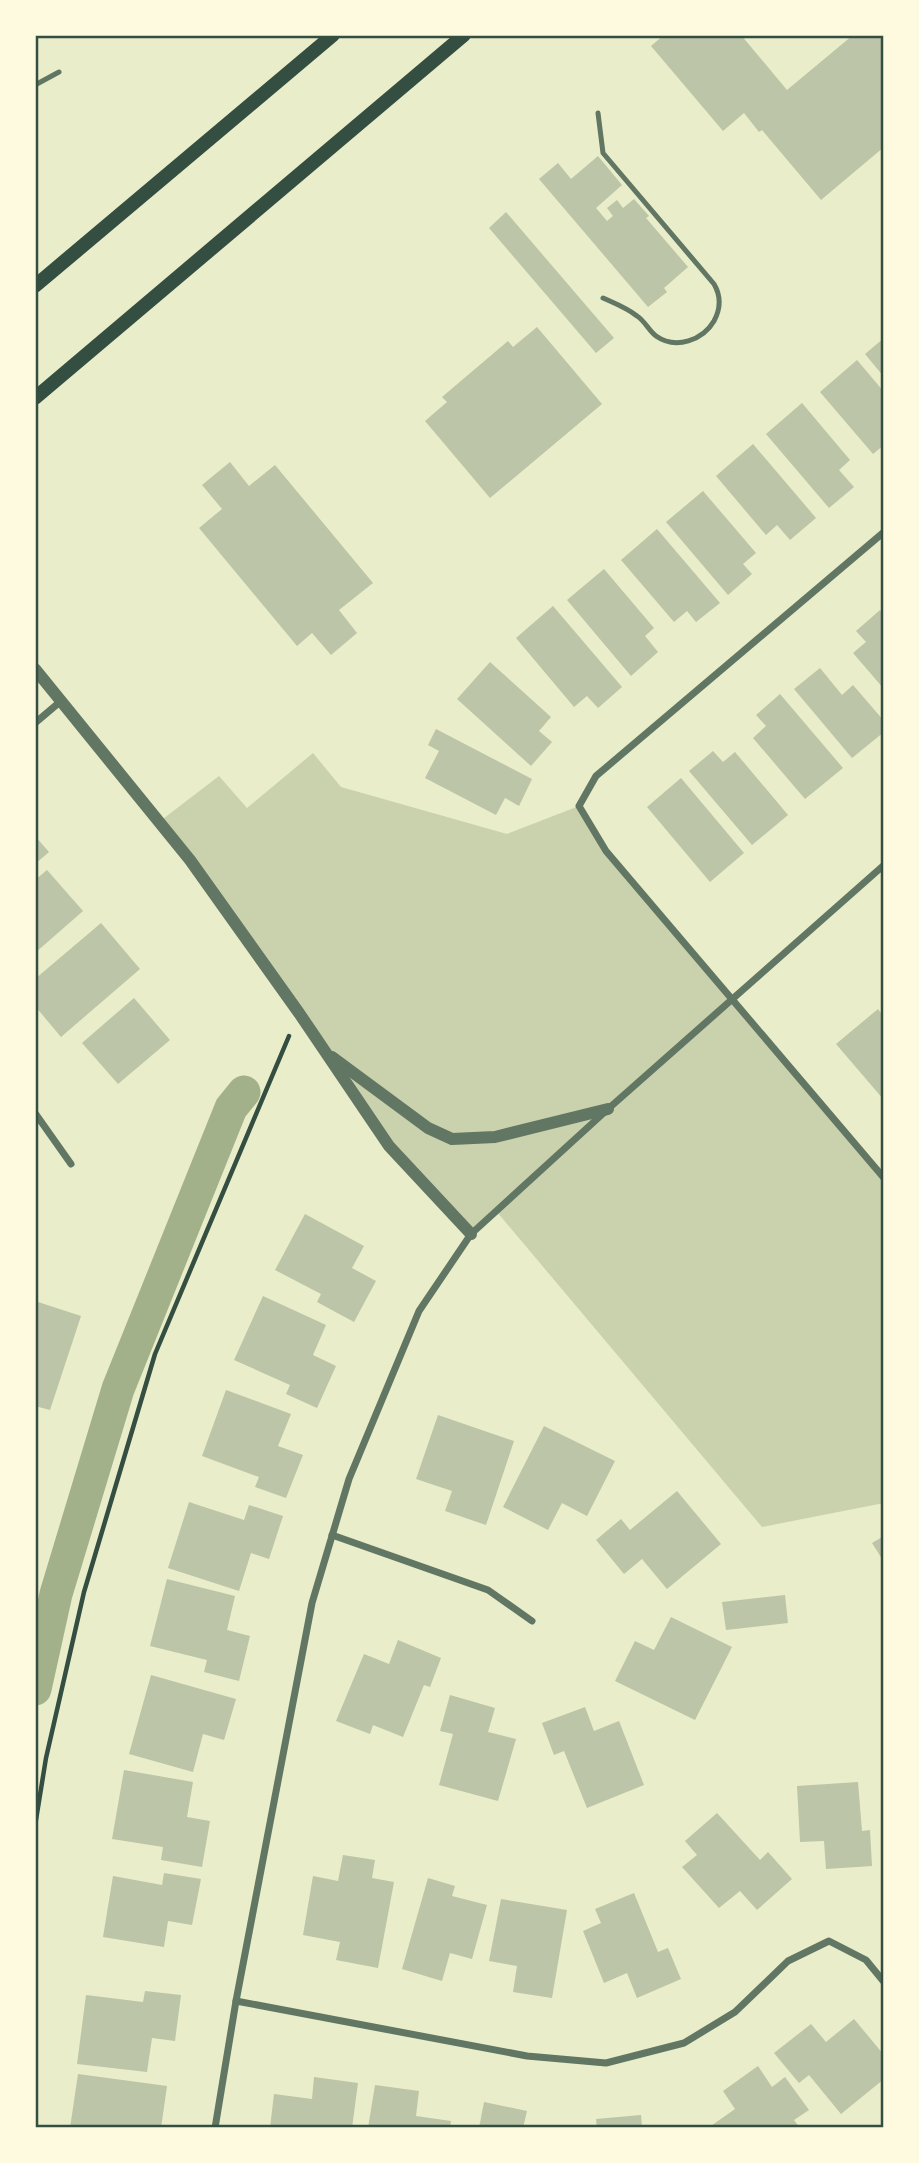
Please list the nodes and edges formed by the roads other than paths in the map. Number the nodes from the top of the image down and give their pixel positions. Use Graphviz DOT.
graph roads {
  1 [pos="333,35"];
  2 [pos="464,35"];
  3 [pos="59,72"];
  4 [pos="35,85"];
  5 [pos="598,113"];
  6 [pos="35,286"];
  7 [pos="603,298"];
  8 [pos="35,398"];
  9 [pos="884,532"];
  10 [pos="35,669"];
  11 [pos="62,700"];
  12 [pos="35,723"];
  13 [pos="884,865"];
  14 [pos="733,1000"];
  15 [pos="323,1050"];
  16 [pos="608,1109"];
  17 [pos="35,1113"];
  18 [pos="71,1164"];
  19 [pos="884,1178"];
  20 [pos="471,1234"];
  21 [pos="332,1535"];
  22 [pos="532,1621"];
  23 [pos="884,1982"];
  24 [pos="236,2001"];
  25 [pos="215,2128"];
  1 -- 6 [label="main road"];
  2 -- 8 [label="main road"];
  3 -- 4 [label="lane"];
  5 -- 7 [label="lane"];
  9 -- 14 [label="street"];
  10 -- 11 [label="street"];
  11 -- 12 [label="street"];
  11 -- 15 [label="street"];
  13 -- 14 [label="street"];
  14 -- 16 [label="street"];
  14 -- 19 [label="street"];
  15 -- 16 [label="street"];
  15 -- 20 [label="street"];
  16 -- 20 [label="street"];
  17 -- 18 [label="street"];
  20 -- 21 [label="street"];
  21 -- 22 [label="street"];
  21 -- 24 [label="street"];
  23 -- 24 [label="street"];
  24 -- 25 [label="street"];
}
